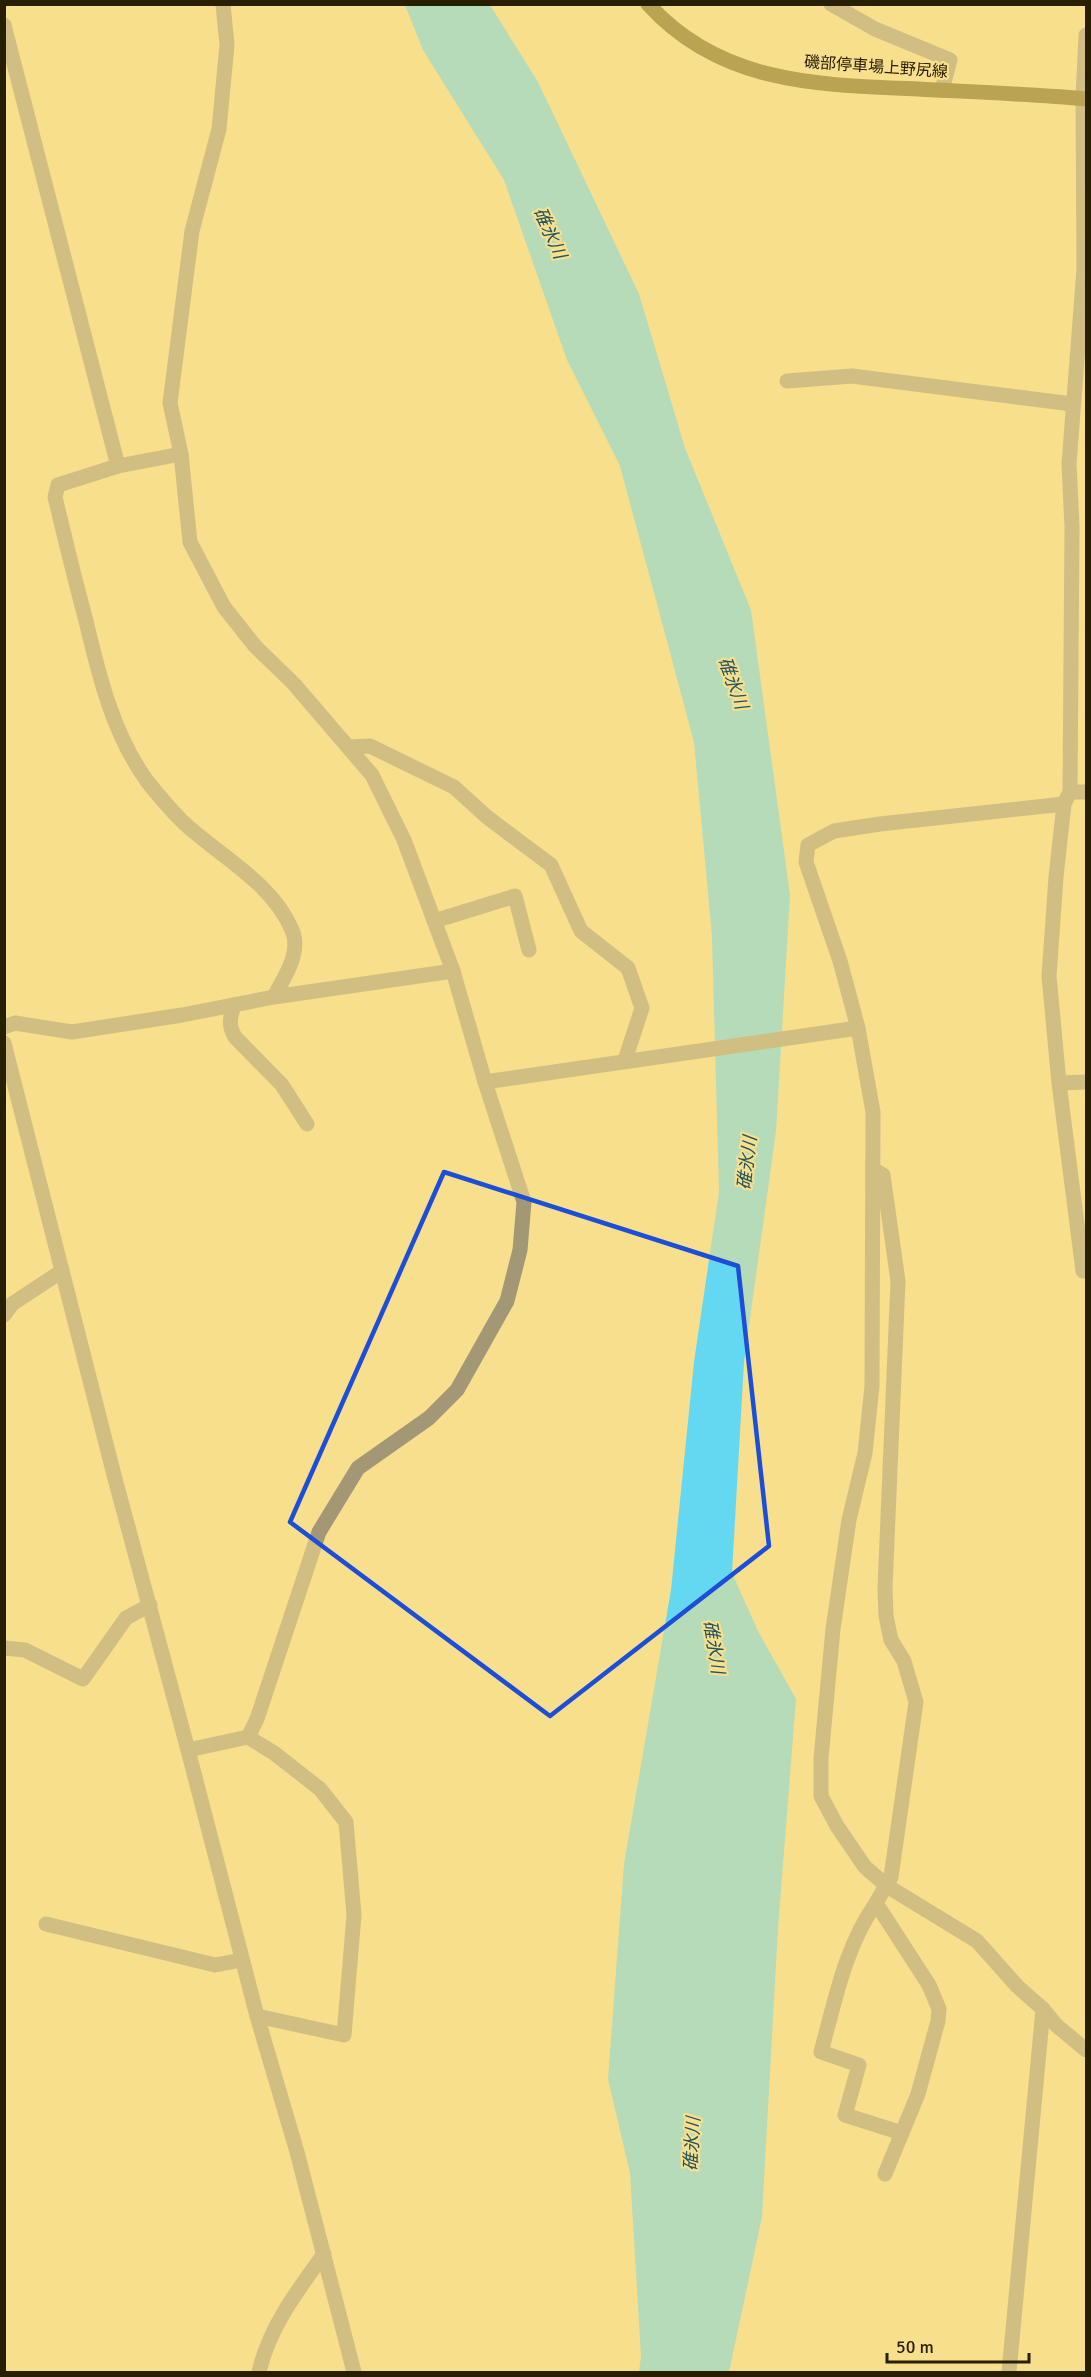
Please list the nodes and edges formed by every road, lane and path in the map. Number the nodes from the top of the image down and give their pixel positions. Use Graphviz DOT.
graph roads {
  1 [pos="224,4"];
  2 [pos="648,4"];
  3 [pos="831,4"];
  4 [pos="4,25"];
  5 [pos="1086,35"];
  6 [pos="942,90"];
  7 [pos="1085,98"];
  8 [pos="787,381"];
  9 [pos="1072,404"];
  10 [pos="181,454"];
  11 [pos="118,466"];
  12 [pos="348,747"];
  13 [pos="1086,792"];
  14 [pos="1067,798"];
  15 [pos="434,921"];
  16 [pos="529,950"];
  17 [pos="453,971"];
  18 [pos="274,997"];
  19 [pos="234,1005"];
  20 [pos="4,1027"];
  21 [pos="851,1029"];
  22 [pos="4,1043"];
  23 [pos="632,1059"];
  24 [pos="485,1082"];
  25 [pos="1086,1082"];
  26 [pos="1059,1083"];
  27 [pos="307,1124"];
  28 [pos="874,1169"];
  29 [pos="62,1271"];
  30 [pos="1083,1271"];
  31 [pos="4,1314"];
  32 [pos="150,1605"];
  33 [pos="4,1648"];
  34 [pos="248,1737"];
  35 [pos="188,1750"];
  36 [pos="887,1886"];
  37 [pos="876,1903"];
  38 [pos="46,1924"];
  39 [pos="242,1960"];
  40 [pos="1043,2009"];
  41 [pos="257,2016"];
  42 [pos="1086,2050"];
  43 [pos="902,2133"];
  44 [pos="885,2174"];
  45 [pos="324,2254"];
  46 [pos="259,2373"];
  47 [pos="354,2373"];
  48 [pos="1009,2373"];
  1 -- 10 [label="street"];
  2 -- 6 [label="main road, 磯部停車場上野尻線"];
  3 -- 6 [label="street"];
  4 -- 11 [label="street"];
  5 -- 7 [label="street"];
  6 -- 7 [label="main road, 磯部停車場上野尻線"];
  7 -- 9 [label="street"];
  8 -- 9 [label="street"];
  9 -- 14 [label="street"];
  10 -- 11 [label="street"];
  10 -- 12 [label="street"];
  11 -- 18 [label="street"];
  12 -- 15 [label="street"];
  12 -- 23 [label="street"];
  13 -- 14 [label="street"];
  14 -- 21 [label="street"];
  14 -- 26 [label="street"];
  15 -- 16 [label="street"];
  15 -- 17 [label="street"];
  17 -- 18 [label="street"];
  17 -- 24 [label="street"];
  18 -- 19 [label="street"];
  19 -- 20 [label="street"];
  19 -- 27 [label="street"];
  21 -- 23 [label="street"];
  21 -- 28 [label="street"];
  22 -- 29 [label="street"];
  23 -- 24 [label="street"];
  24 -- 34 [label="street"];
  25 -- 26 [label="street"];
  26 -- 30 [label="street"];
  28 -- 36 [label="street"];
  28 -- 36 [label="street"];
  29 -- 31 [label="street"];
  29 -- 32 [label="street"];
  32 -- 33 [label="street"];
  32 -- 35 [label="street"];
  34 -- 35 [label="street"];
  34 -- 41 [label="street"];
  35 -- 39 [label="street"];
  36 -- 37 [label="street"];
  36 -- 40 [label="street"];
  37 -- 43 [label="street"];
  37 -- 43 [label="street"];
  38 -- 39 [label="street"];
  39 -- 41 [label="street"];
  40 -- 42 [label="street"];
  40 -- 48 [label="street"];
  41 -- 45 [label="street"];
  43 -- 44 [label="street"];
  45 -- 46 [label="street"];
  45 -- 47 [label="street"];
}
